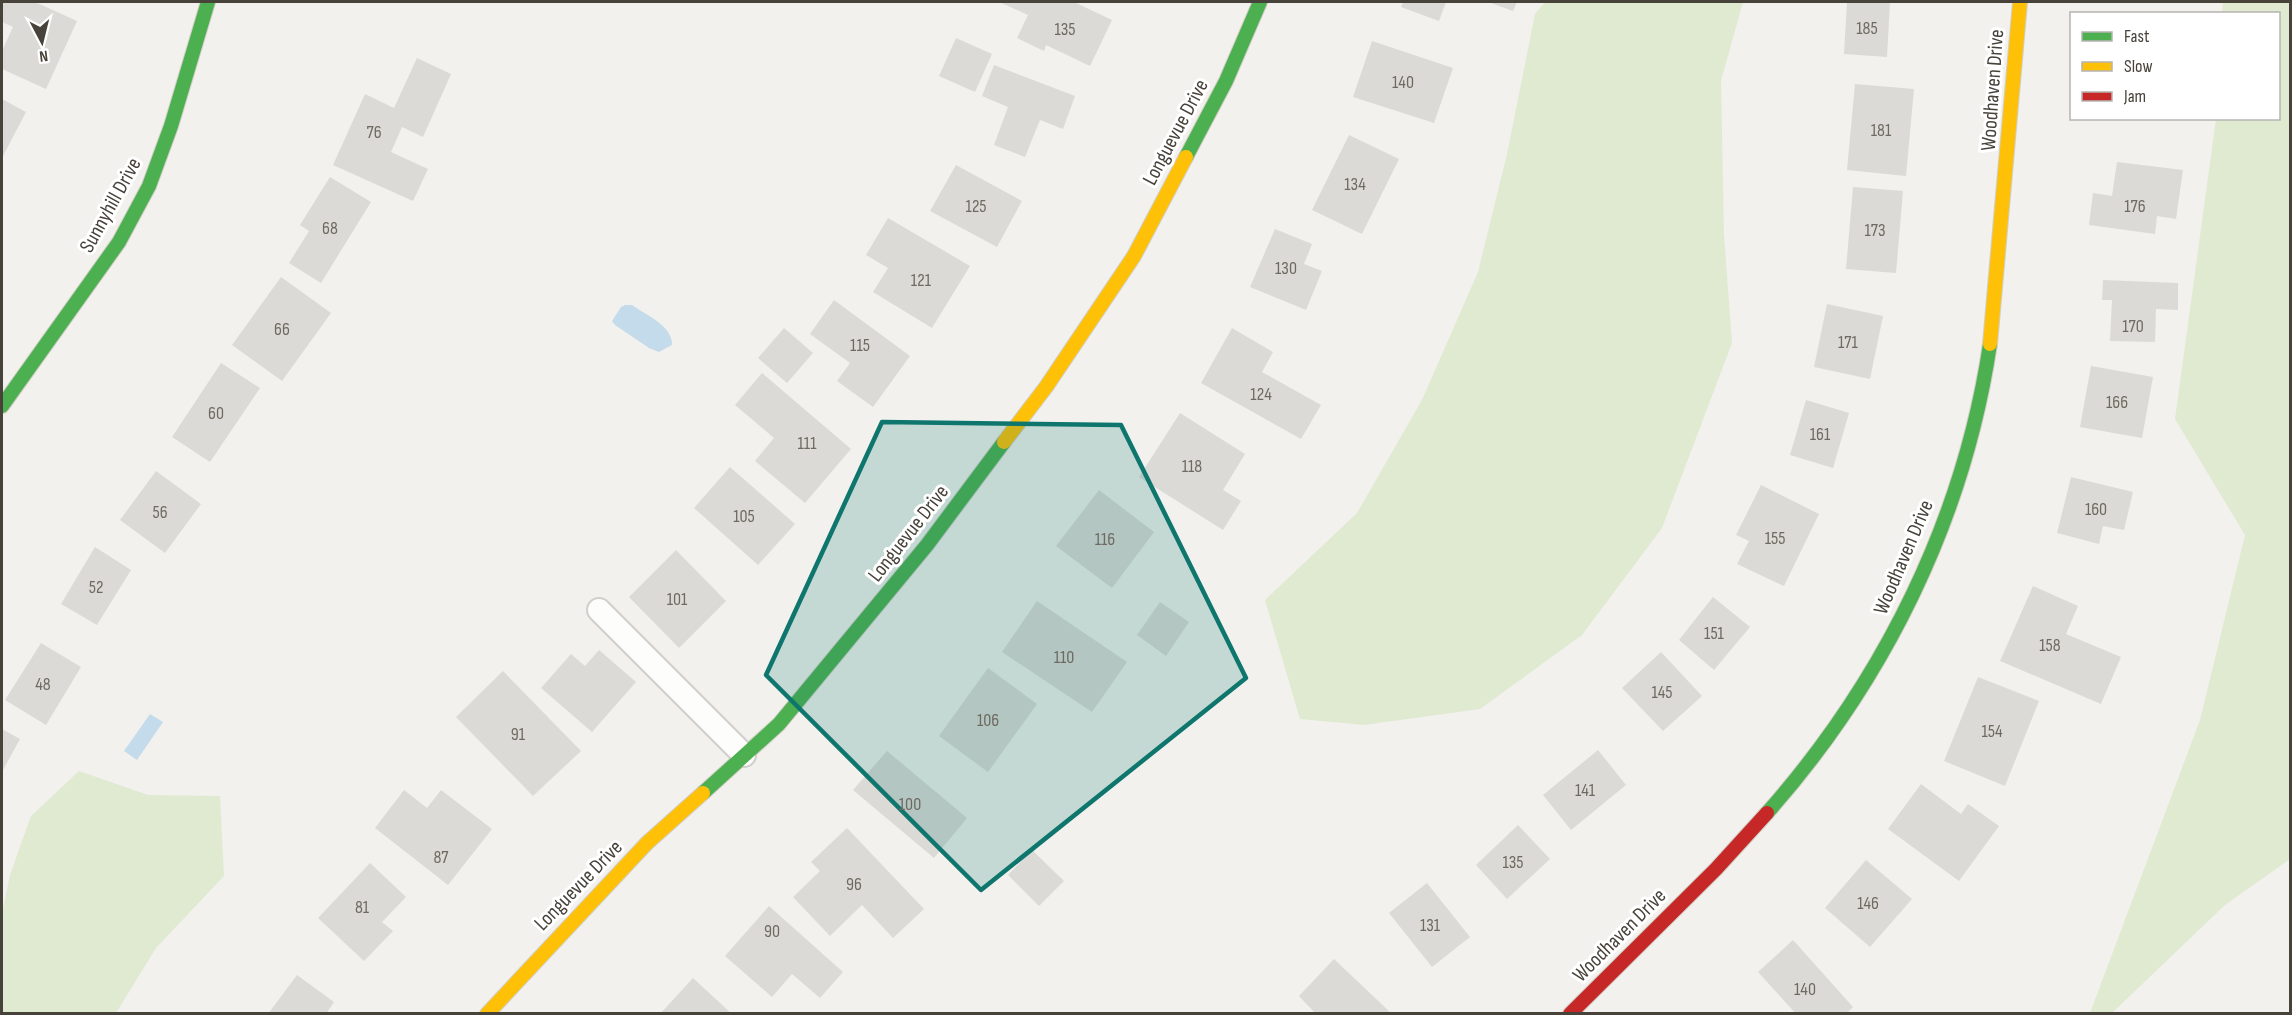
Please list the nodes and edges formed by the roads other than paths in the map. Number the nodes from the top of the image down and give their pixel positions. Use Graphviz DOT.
graph roads {
  1 [pos="208,2"];
  2 [pos="1260,2"];
  3 [pos="2020,2"];
  4 [pos="2,406"];
  5 [pos="598,610"];
  6 [pos="744,755"];
  7 [pos="487,1014"];
  8 [pos="1570,1014"];
  1 -- 4 [label="street, Sunnyhill Drive"];
  2 -- 6 [label="street, Longuevue Drive"];
  3 -- 8 [label="street, Woodhaven Drive"];
  5 -- 6 [label="lane"];
  6 -- 7 [label="street, Longuevue Drive"];
}
